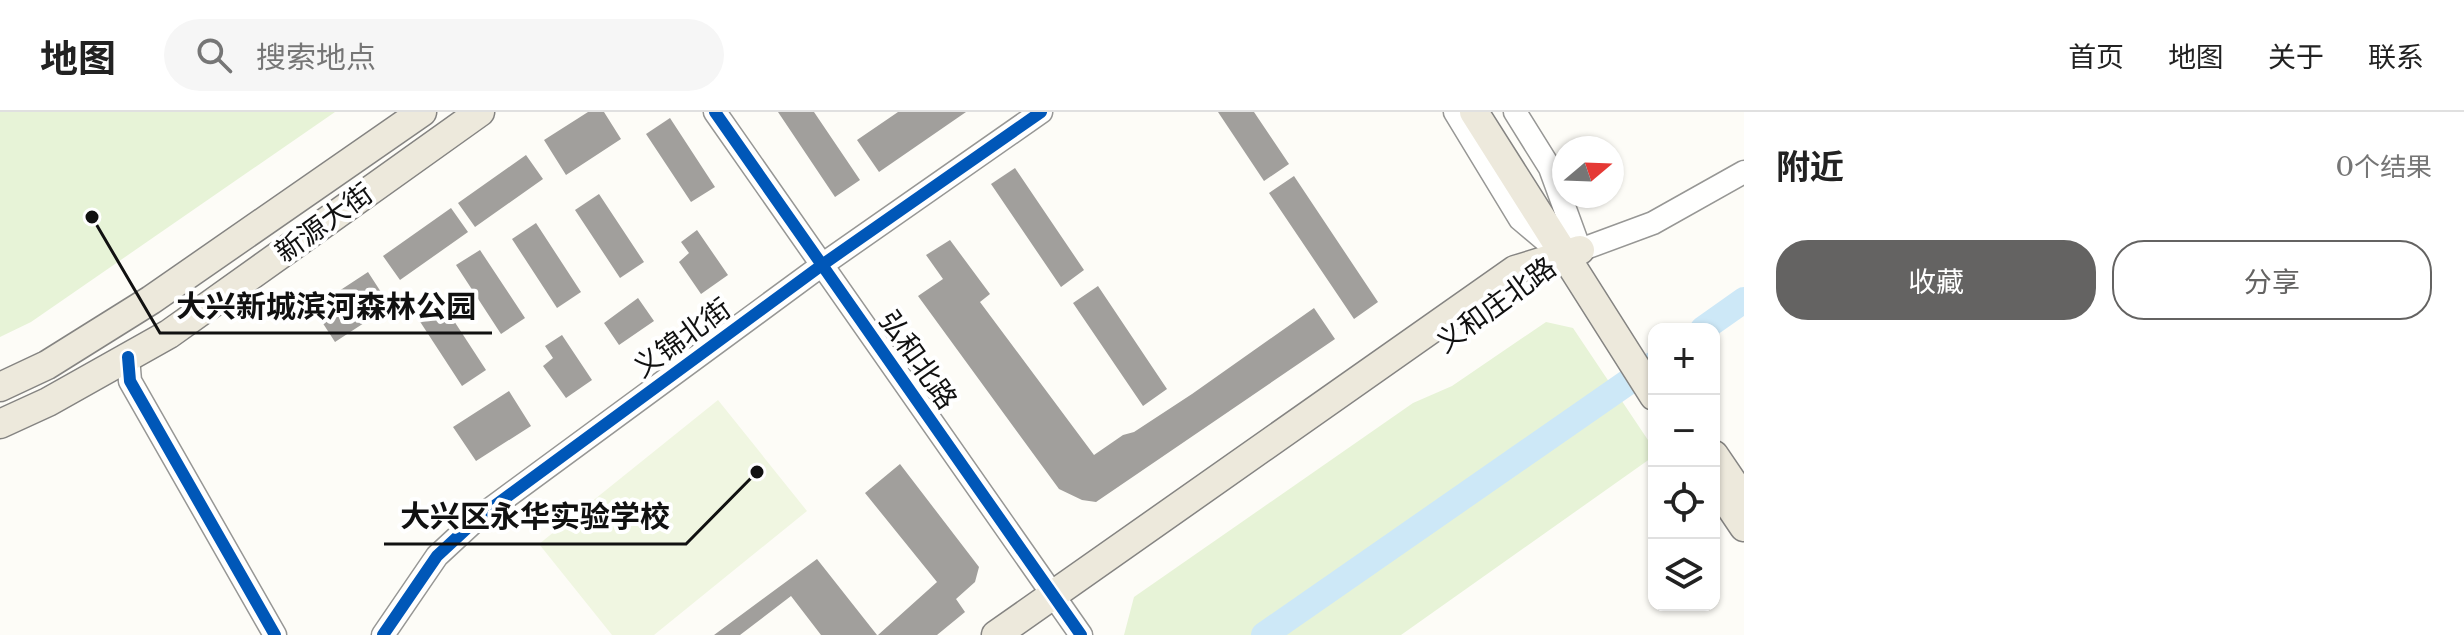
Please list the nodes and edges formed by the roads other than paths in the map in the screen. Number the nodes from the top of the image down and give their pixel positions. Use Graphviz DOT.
graph roads {
  1 [pos="422,112"];
  2 [pos="480,112"];
  3 [pos="715,112"];
  4 [pos="1041,112"];
  5 [pos="1455,112"];
  6 [pos="1474,112"];
  7 [pos="1495,112"];
  8 [pos="1515,112"];
  9 [pos="1744,172"];
  10 [pos="1572,253"];
  11 [pos="822,265"];
  12 [pos="1630,343"];
  13 [pos="128,357"];
  14 [pos="1648,359"];
  15 [pos="0,387"];
  16 [pos="1654,395"];
  17 [pos="0,424"];
  18 [pos="1720,464"];
  19 [pos="1720,492"];
  20 [pos="1744,499"];
  21 [pos="1744,527"];
  22 [pos="1058,601"];
  23 [pos="275,635"];
  24 [pos="383,635"];
  25 [pos="996,635"];
  26 [pos="1023,635"];
  27 [pos="1081,635"];
  1 -- 15 [label="main road, 新源大街"];
  2 -- 13 [label="main road, 新源大街"];
  3 -- 11 [label="street, 弘和北路"];
  4 -- 11 [label="street, 义锦北街"];
  5 -- 10 [label="street"];
  6 -- 10 [label="main road"];
  7 -- 10 [label="main road"];
  8 -- 10 [label="street"];
  9 -- 10 [label="street"];
  10 -- 12 [label="main road"];
  10 -- 22 [label="main road, 义和庄北路"];
  11 -- 22 [label="street, 弘和北路"];
  11 -- 24 [label="street, 义锦北街"];
  12 -- 14 [label="main road"];
  12 -- 16 [label="main road"];
  13 -- 17 [label="main road, 新源大街"];
  13 -- 23 [label="street"];
  18 -- 20 [label="main road"];
  19 -- 21 [label="main road"];
  22 -- 25 [label="main road, 义和庄北路"];
  22 -- 26 [label="main road, 义和庄北路"];
  22 -- 27 [label="street, 弘和北路"];
}
